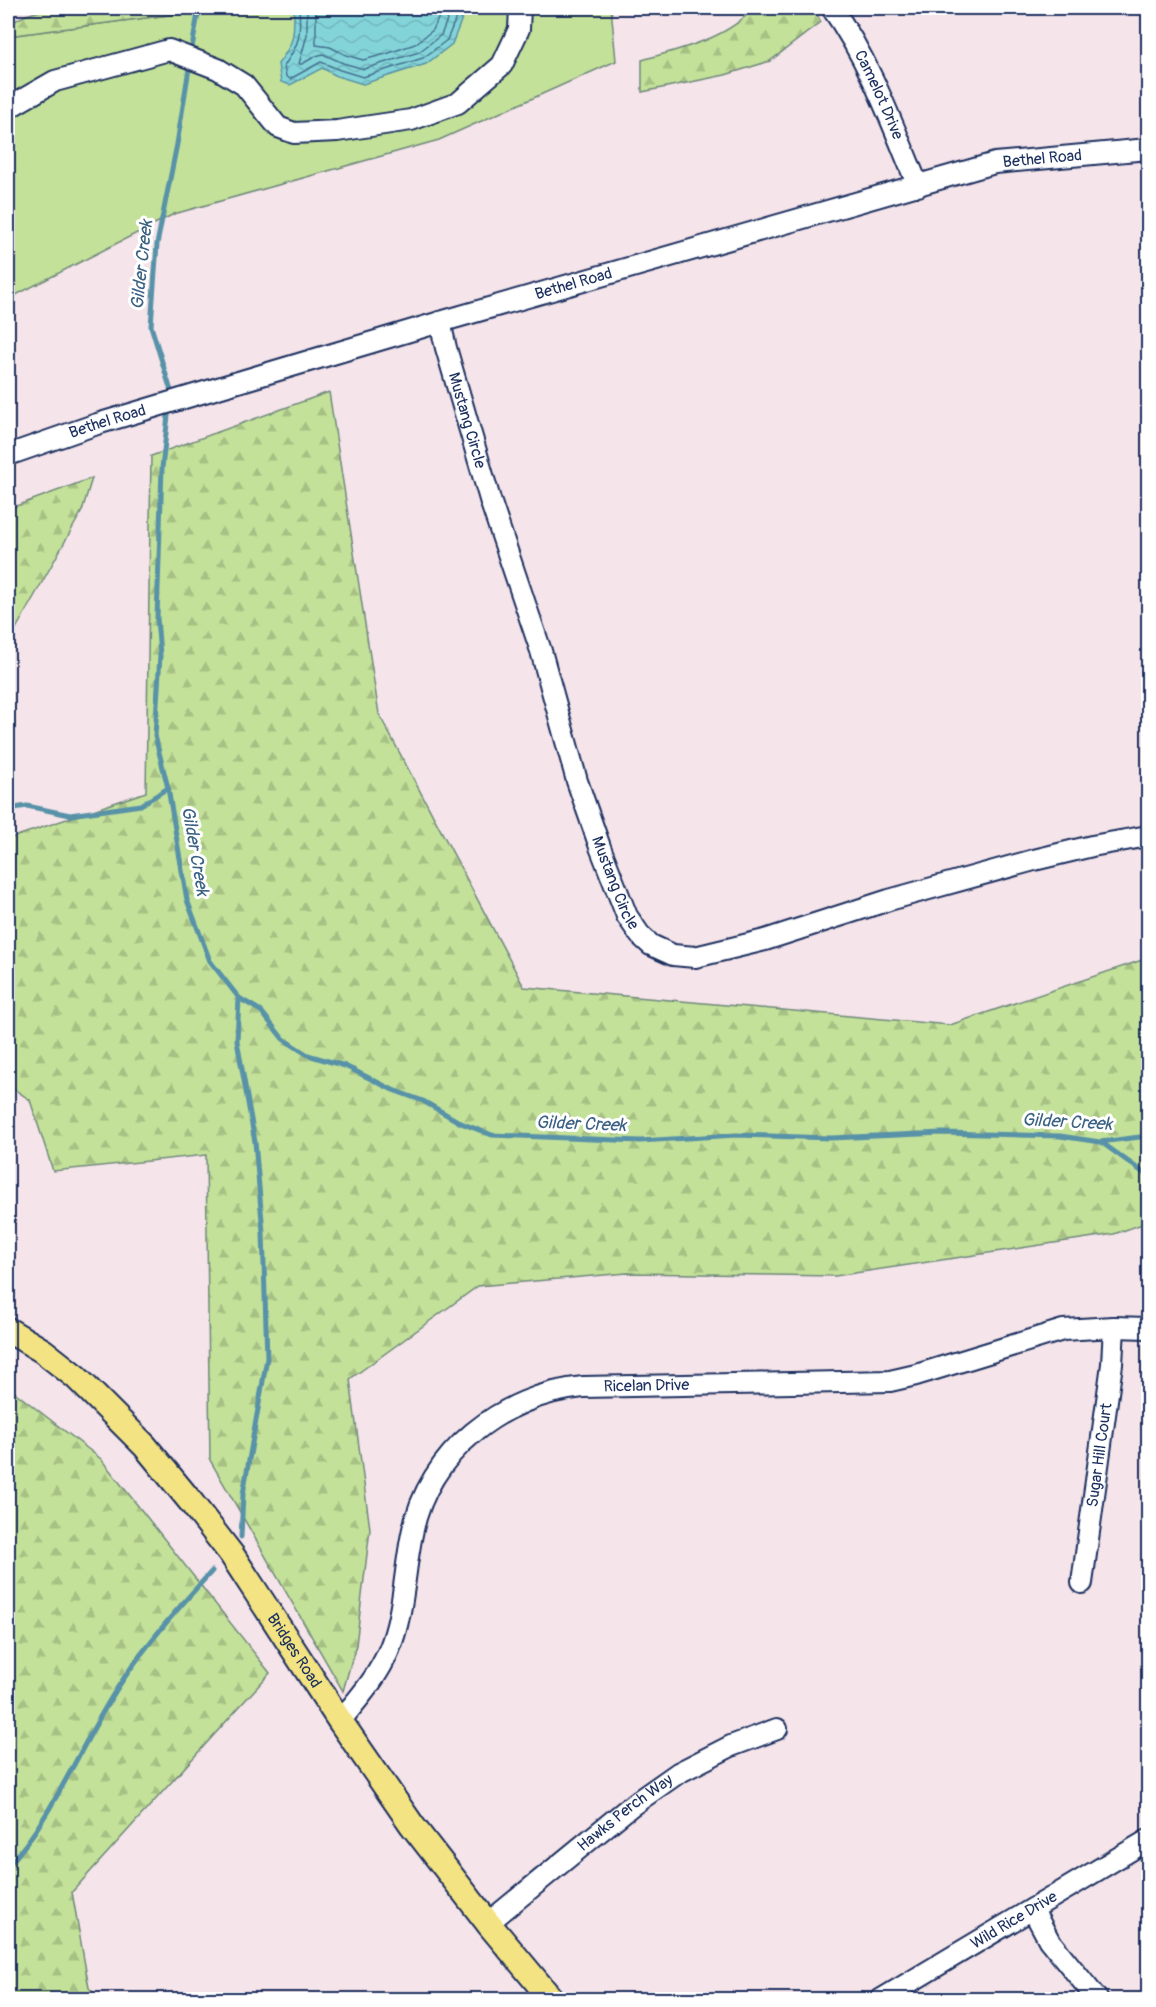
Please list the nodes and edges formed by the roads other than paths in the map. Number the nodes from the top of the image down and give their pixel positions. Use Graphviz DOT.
graph roads {
  1 [pos="520,8"];
  2 [pos="832,8"];
  3 [pos="8,108"];
  4 [pos="1149,149"];
  5 [pos="918,186"];
  6 [pos="440,322"];
  7 [pos="8,455"];
  8 [pos="1149,837"];
  9 [pos="1114,1327"];
  10 [pos="1149,1328"];
  11 [pos="8,1330"];
  12 [pos="1082,1583"];
  13 [pos="340,1721"];
  14 [pos="777,1729"];
  15 [pos="1149,1839"];
  16 [pos="1034,1910"];
  17 [pos="488,1923"];
  18 [pos="552,2000"];
  19 [pos="880,2000"];
  20 [pos="1098,2000"];
  1 -- 3 [label="street"];
  2 -- 5 [label="street, Camelot Drive"];
  4 -- 5 [label="street, Bethel Road"];
  5 -- 6 [label="street, Bethel Road"];
  6 -- 7 [label="street, Bethel Road"];
  6 -- 8 [label="street, Mustang Circle"];
  9 -- 10 [label="street, Ricelan Drive"];
  9 -- 12 [label="street, Sugar Hill Court"];
  9 -- 13 [label="street, Ricelan Drive"];
  11 -- 13 [label="main road, Bridges Road"];
  13 -- 17 [label="main road, Bridges Road"];
  14 -- 17 [label="street, Hawks Perch Way"];
  15 -- 16 [label="street, Wild Rice Drive"];
  16 -- 19 [label="street, Wild Rice Drive"];
  16 -- 20 [label="street"];
  17 -- 18 [label="main road, Bridges Road"];
}
